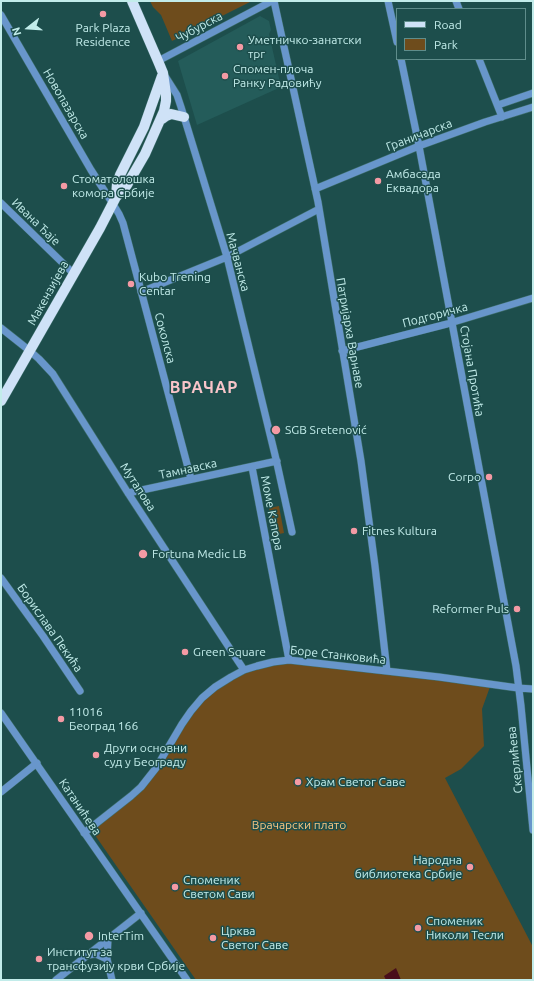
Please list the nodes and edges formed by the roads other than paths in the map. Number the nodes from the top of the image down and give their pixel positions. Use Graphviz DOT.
graph roads {
  1 [pos="132,1"];
  2 [pos="273,1"];
  3 [pos="388,1"];
  4 [pos="1,15"];
  5 [pos="396,37"];
  6 [pos="401,60"];
  7 [pos="479,60"];
  8 [pos="158,61"];
  9 [pos="163,73"];
  10 [pos="533,93"];
  11 [pos="498,105"];
  12 [pos="533,107"];
  13 [pos="184,117"];
  14 [pos="502,117"];
  15 [pos="162,119"];
  16 [pos="420,146"];
  17 [pos="315,189"];
  18 [pos="115,200"];
  19 [pos="1,203"];
  20 [pos="319,209"];
  21 [pos="227,257"];
  22 [pos="73,273"];
  23 [pos="141,292"];
  24 [pos="533,298"];
  25 [pos="452,323"];
  26 [pos="1,328"];
  27 [pos="30,351"];
  28 [pos="342,351"];
  29 [pos="1,401"];
  30 [pos="277,461"];
  31 [pos="252,467"];
  32 [pos="191,479"];
  33 [pos="128,493"];
  34 [pos="292,532"];
  35 [pos="1,578"];
  36 [pos="290,660"];
  37 [pos="244,670"];
  38 [pos="387,671"];
  39 [pos="518,688"];
  40 [pos="533,689"];
  41 [pos="80,691"];
  42 [pos="1,713"];
  43 [pos="37,763"];
  44 [pos="1,792"];
  45 [pos="533,830"];
  46 [pos="84,833"];
  47 [pos="141,913"];
  48 [pos="108,939"];
  49 [pos="88,955"];
  50 [pos="107,959"];
  51 [pos="56,980"];
  52 [pos="112,980"];
  53 [pos="187,980"];
  1 -- 8 [label="main road, Макензијева"];
  2 -- 8 [label="street, Чубурска"];
  2 -- 17 [label="street, Патријарха Варнаве"];
  3 -- 5 [label="street"];
  4 -- 18 [label="street, Новопазарска"];
  6 -- 16 [label="street, Стојана Протића"];
  7 -- 11 [label="street"];
  8 -- 9 [label="main road, Макензијева"];
  9 -- 13 [label="street, Мачванска"];
  9 -- 15 [label="main road, Макензијева"];
  9 -- 18 [label="main road, Макензијева"];
  10 -- 11 [label="street"];
  11 -- 14 [label="street"];
  12 -- 14 [label="street, Граничарска"];
  13 -- 15 [label="main road"];
  13 -- 21 [label="street, Мачванска"];
  14 -- 16 [label="street, Граничарска"];
  15 -- 18 [label="main road, Макензијева"];
  16 -- 17 [label="street, Граничарска"];
  16 -- 25 [label="street, Стојана Протића"];
  17 -- 20 [label="street, Патријарха Варнаве"];
  18 -- 22 [label="main road, Макензијева"];
  18 -- 23 [label="street, Соколска"];
  19 -- 22 [label="street, Ивана Ђаје"];
  20 -- 21 [label="street"];
  20 -- 28 [label="street, Патријарха Варнаве"];
  21 -- 23 [label="street"];
  21 -- 30 [label="street, Мачванска"];
  22 -- 27 [label="main road, Макензијева"];
  23 -- 32 [label="street, Соколска"];
  24 -- 25 [label="street, Подгоричка"];
  25 -- 28 [label="street, Подгоричка"];
  25 -- 39 [label="street, Стојана Протића"];
  26 -- 27 [label="street, Мутапова"];
  27 -- 29 [label="main road, Макензијева"];
  27 -- 33 [label="street, Мутапова"];
  28 -- 38 [label="street, Патријарха Варнаве"];
  30 -- 31 [label="street, Моме Капора"];
  30 -- 34 [label="street, Моме Капора"];
  31 -- 32 [label="street, Тамнавска"];
  31 -- 36 [label="street, Моме Капора"];
  32 -- 33 [label="street, Тамнавска"];
  33 -- 37 [label="street, Мутапова"];
  35 -- 41 [label="street, Борислава Пекића"];
  36 -- 37 [label="street, Боре Станковића"];
  36 -- 38 [label="street, Боре Станковића"];
  37 -- 46 [label="street, Боре Станковића"];
  38 -- 39 [label="street, Боре Станковића"];
  39 -- 40 [label="street, Боре Станковића"];
  39 -- 45 [label="street, Скерлићева"];
  42 -- 43 [label="street, Катанићева"];
  43 -- 44 [label="street"];
  43 -- 46 [label="street, Катанићева"];
  46 -- 47 [label="street, Катанићева"];
  47 -- 48 [label="street"];
  47 -- 53 [label="street, Катанићева"];
  48 -- 49 [label="street"];
  48 -- 50 [label="street"];
  49 -- 50 [label="street"];
  49 -- 51 [label="street"];
  50 -- 52 [label="street"];
}
